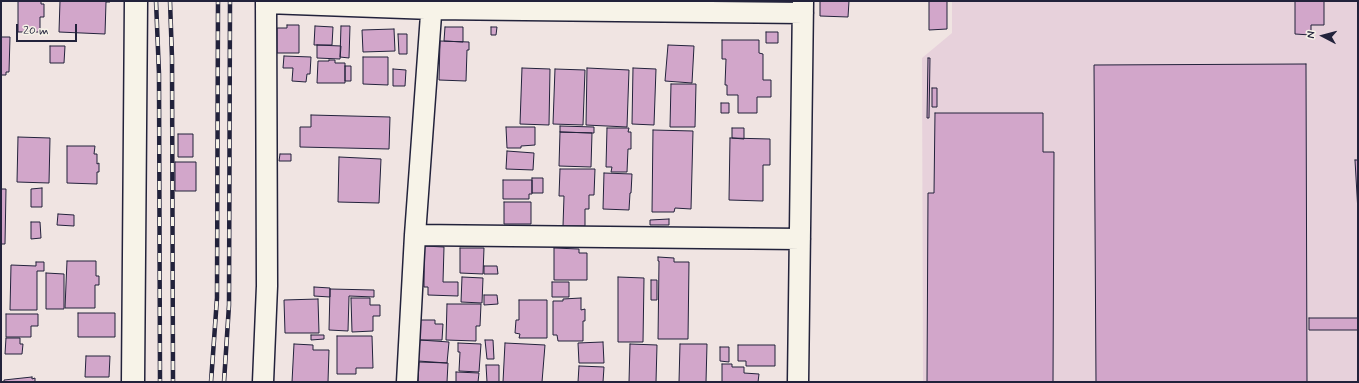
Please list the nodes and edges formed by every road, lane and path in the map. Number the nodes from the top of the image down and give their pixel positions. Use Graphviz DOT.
graph roads {
  1 [pos="136,1"];
  2 [pos="266,2"];
  3 [pos="432,5"];
  4 [pos="803,7"];
  5 [pos="415,235"];
  6 [pos="800,239"];
  7 [pos="133,382"];
  8 [pos="263,382"];
  9 [pos="407,382"];
  10 [pos="798,382"];
  1 -- 7 [label="street"];
  2 -- 3 [label="street"];
  2 -- 8 [label="street"];
  3 -- 4 [label="street"];
  3 -- 5 [label="street"];
  4 -- 6 [label="street"];
  5 -- 6 [label="street"];
  5 -- 9 [label="street"];
  6 -- 10 [label="street"];
}
